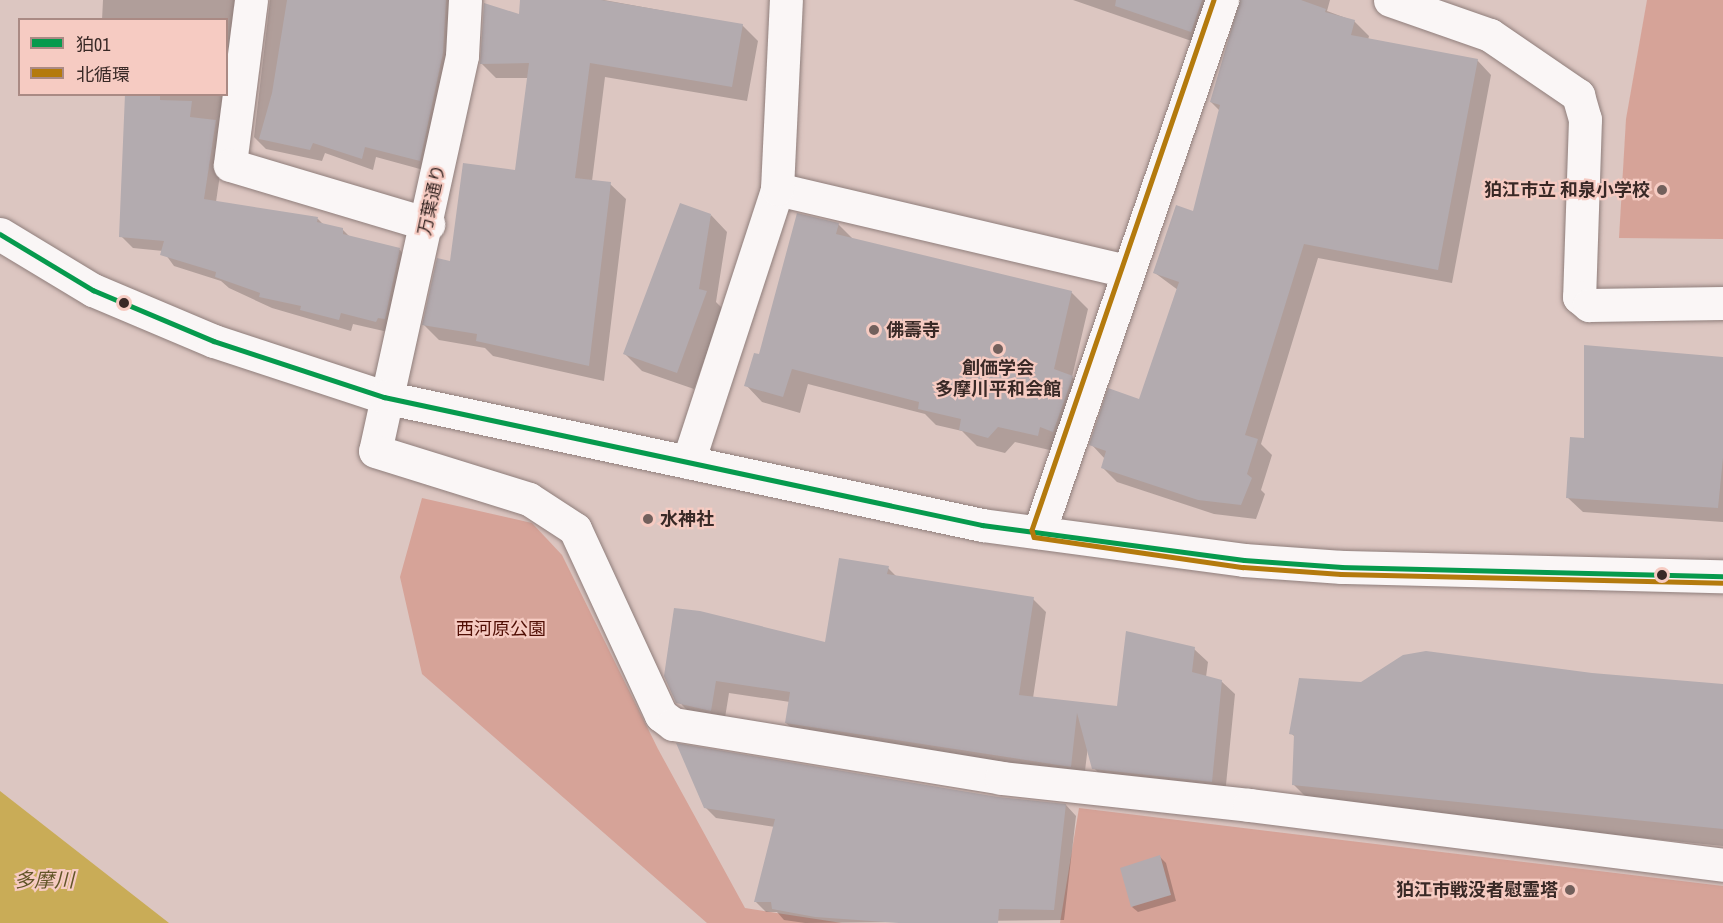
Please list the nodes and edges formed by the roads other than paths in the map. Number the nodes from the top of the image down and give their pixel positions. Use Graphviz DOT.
graph roads {
  1 [pos="250,0"];
  2 [pos="465,0"];
  3 [pos="786,0"];
  4 [pos="1222,0"];
  5 [pos="1390,0"];
  6 [pos="777,189"];
  7 [pos="428,224"];
  8 [pos="0,234"];
  9 [pos="1126,271"];
  10 [pos="1723,303"];
  11 [pos="384,398"];
  12 [pos="688,462"];
  13 [pos="1039,532"];
  14 [pos="1723,576"];
  15 [pos="1723,865"];
  1 -- 7 [label="street"];
  2 -- 7 [label="street, 万葉通り"];
  3 -- 6 [label="street"];
  4 -- 9 [label="street"];
  5 -- 10 [label="street"];
  6 -- 9 [label="street"];
  6 -- 12 [label="street"];
  7 -- 11 [label="street, 万葉通り"];
  8 -- 11 [label="street"];
  9 -- 13 [label="street"];
  11 -- 12 [label="street"];
  11 -- 15 [label="street, 万葉通り"];
  12 -- 13 [label="street"];
  13 -- 14 [label="street"];
}
